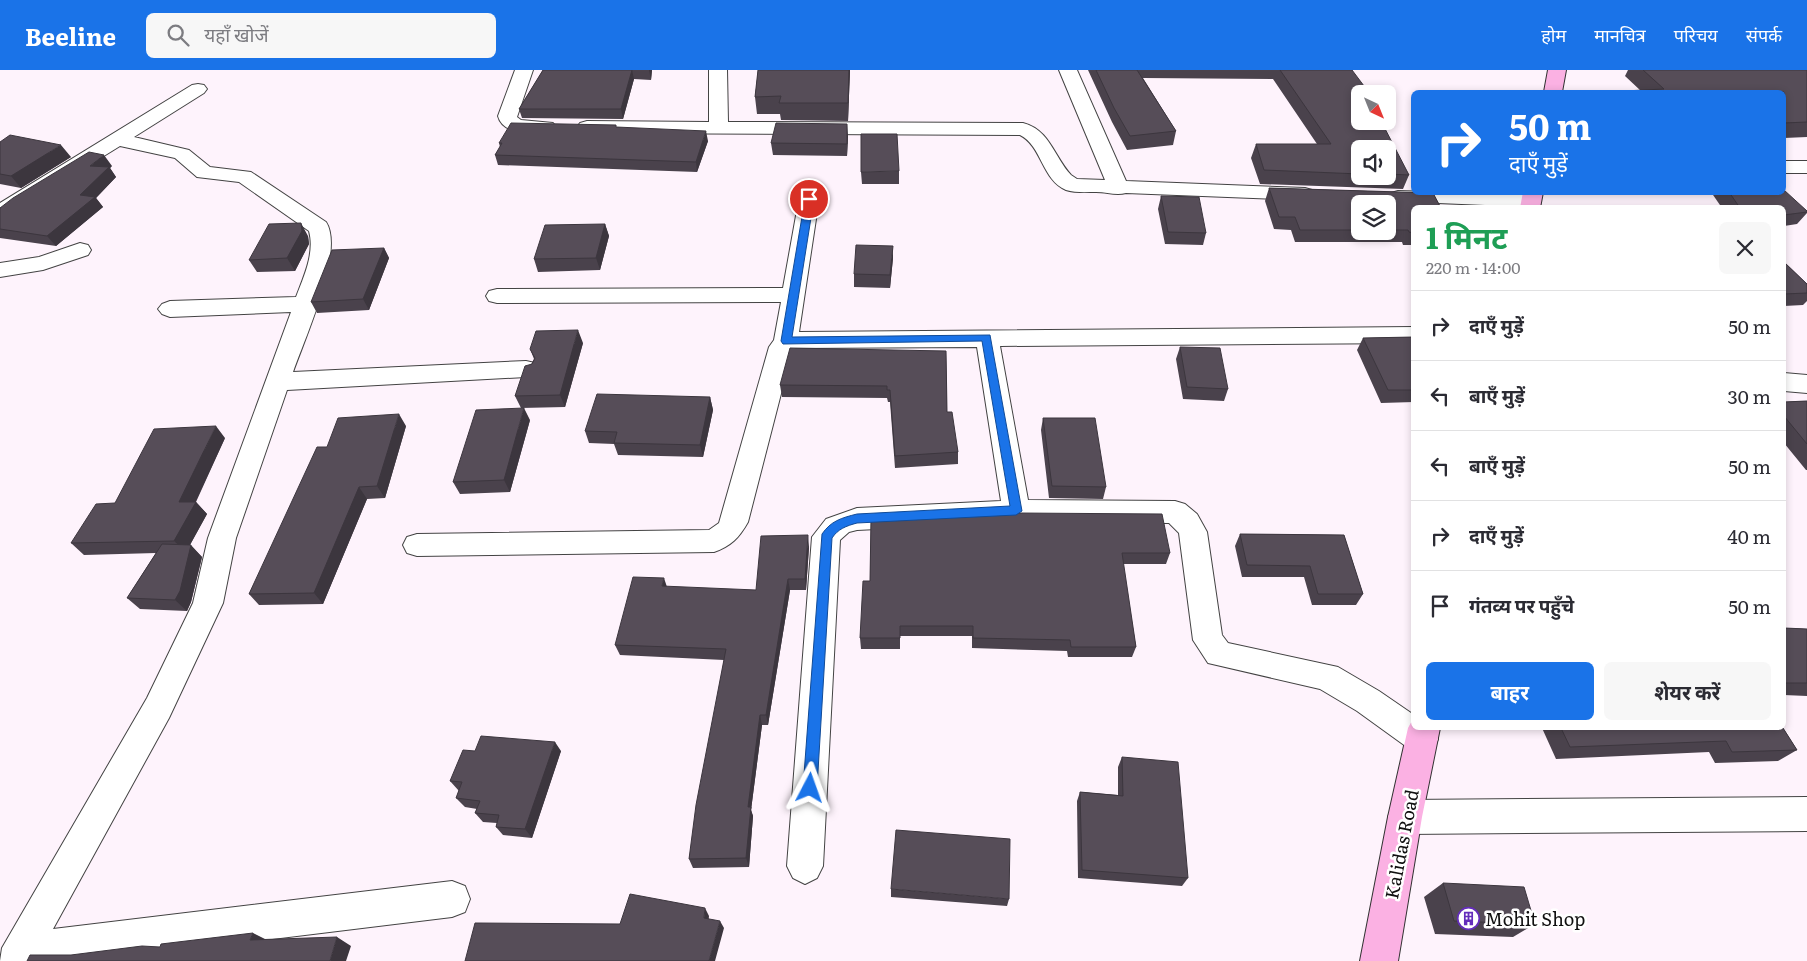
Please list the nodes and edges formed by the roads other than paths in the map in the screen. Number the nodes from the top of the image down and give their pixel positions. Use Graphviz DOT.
graph roads {
  1 [pos="524,70"];
  2 [pos="718,70"];
  3 [pos="1068,70"];
  4 [pos="1557,70"];
  5 [pos="198,89"];
  6 [pos="1553,90"];
  7 [pos="719,128"];
  8 [pos="117,140"];
  9 [pos="1786,167"];
  10 [pos="1807,167"];
  11 [pos="1119,188"];
  12 [pos="1325,195"];
  13 [pos="1396,197"];
  14 [pos="809,199"];
  15 [pos="1532,200"];
  16 [pos="0,212"];
  17 [pos="80,250"];
  18 [pos="0,270"];
  19 [pos="794,295"];
  20 [pos="497,296"];
  21 [pos="305,304"];
  22 [pos="170,309"];
  23 [pos="1411,335"];
  24 [pos="987,338"];
  25 [pos="786,341"];
  26 [pos="526,369"];
  27 [pos="276,382"];
  28 [pos="1786,382"];
  29 [pos="1807,384"];
  30 [pos="1016,511"];
  31 [pos="417,545"];
  32 [pos="1411,726"];
  33 [pos="1423,733"];
  34 [pos="1807,814"];
  35 [pos="1405,817"];
  36 [pos="806,866"];
  37 [pos="452,899"];
  38 [pos="18,956"];
  39 [pos="1379,961"];
  1 -- 7 [label="street"];
  2 -- 7 [label="street"];
  3 -- 11 [label="street"];
  4 -- 6 [label="street"];
  5 -- 8 [label="street"];
  7 -- 11 [label="street"];
  8 -- 16 [label="street"];
  8 -- 21 [label="street"];
  9 -- 10 [label="street"];
  11 -- 12 [label="street"];
  13 -- 15 [label="street"];
  14 -- 19 [label="street"];
  17 -- 18 [label="street"];
  19 -- 20 [label="street"];
  19 -- 25 [label="street"];
  21 -- 22 [label="street"];
  21 -- 27 [label="street"];
  23 -- 24 [label="street"];
  24 -- 25 [label="street"];
  24 -- 30 [label="street"];
  25 -- 31 [label="street"];
  26 -- 27 [label="street"];
  27 -- 38 [label="street"];
  28 -- 29 [label="street"];
  30 -- 32 [label="street"];
  30 -- 36 [label="street"];
  33 -- 35 [label="street, Kalidas Road"];
  34 -- 35 [label="street"];
  35 -- 39 [label="street, Kalidas Road"];
  37 -- 38 [label="street"];
}
